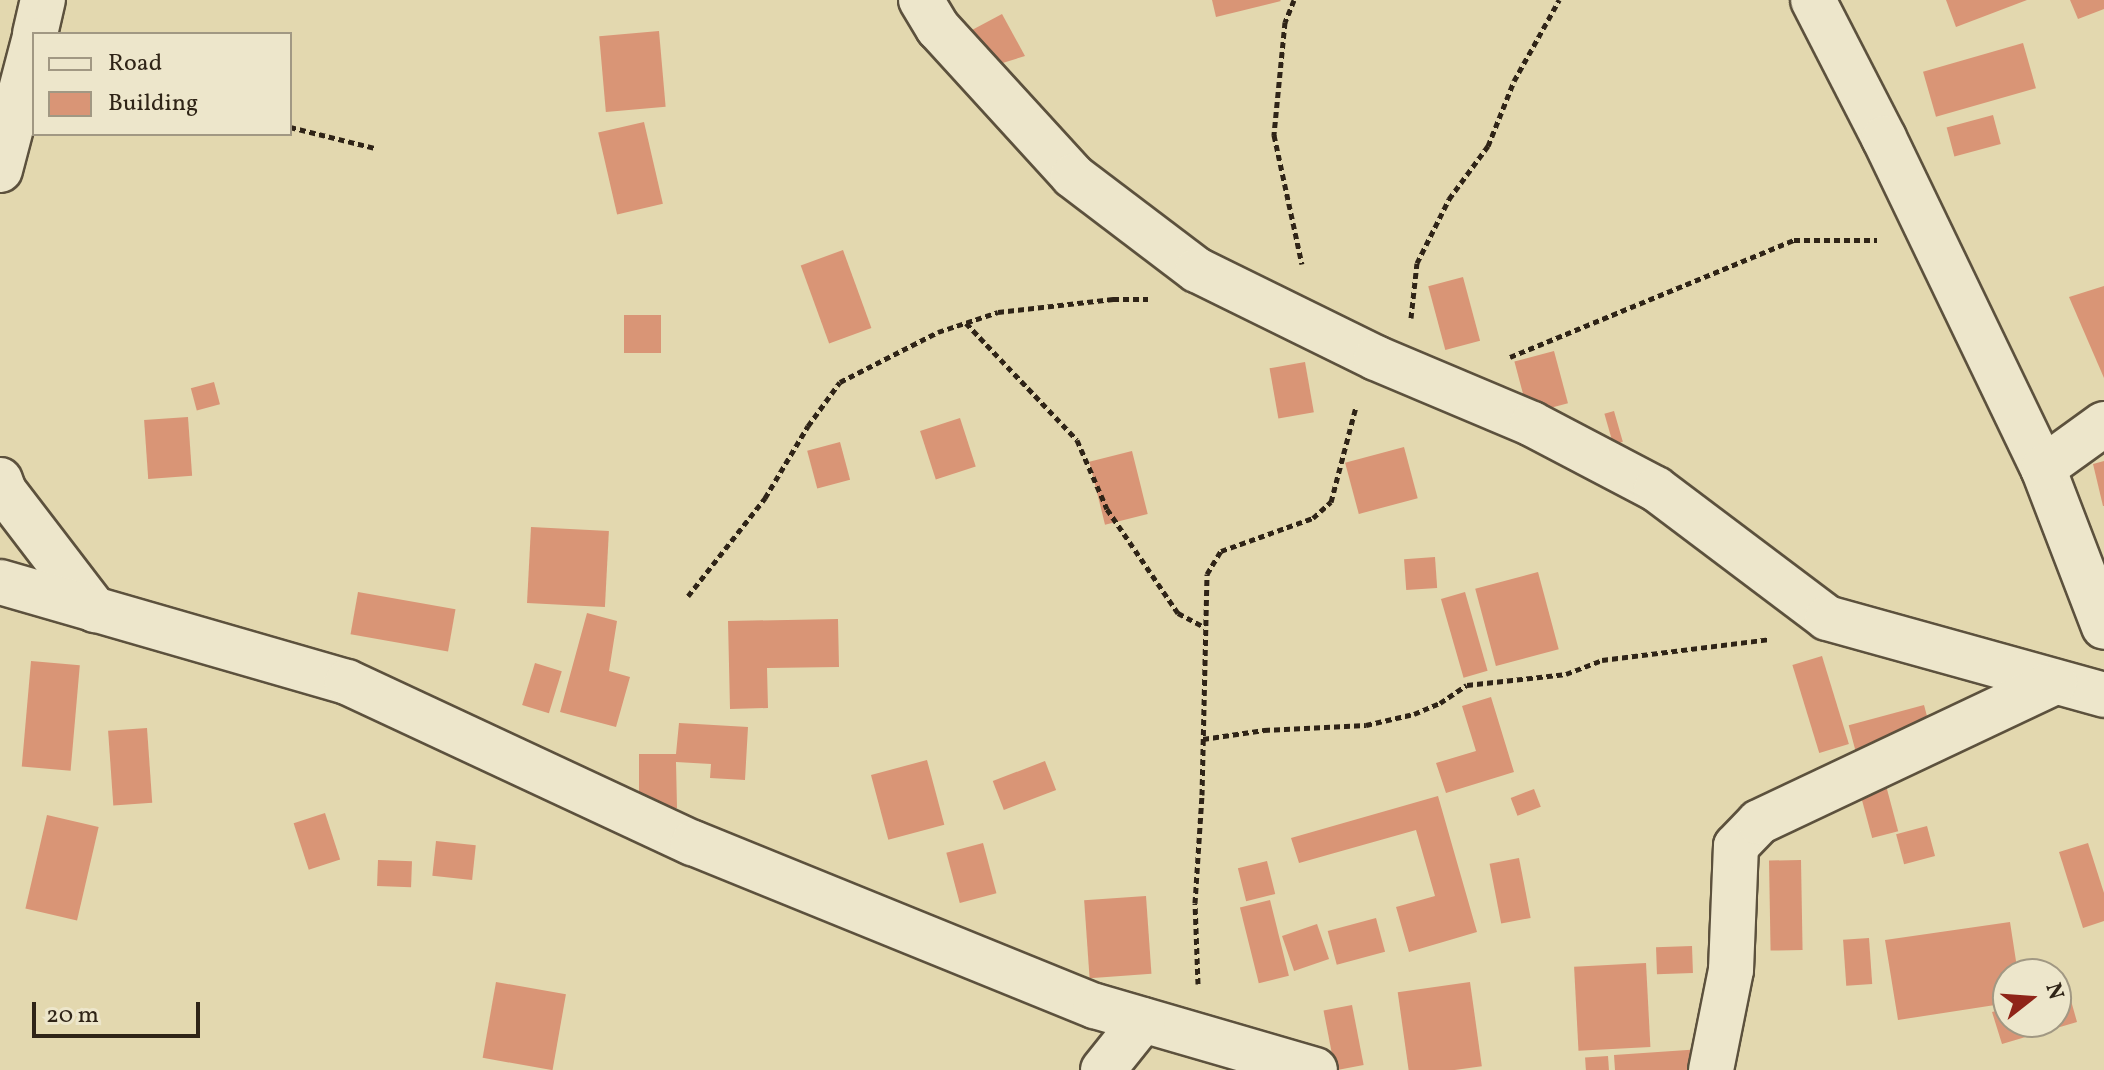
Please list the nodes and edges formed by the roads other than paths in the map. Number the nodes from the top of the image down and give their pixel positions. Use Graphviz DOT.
graph roads {
  1 [pos="43,0"];
  2 [pos="921,0"];
  3 [pos="1813,0"];
  4 [pos="36,32"];
  5 [pos="32,45"];
  6 [pos="8,111"];
  7 [pos="0,170"];
  8 [pos="2104,424"];
  9 [pos="2043,468"];
  10 [pos="0,480"];
  11 [pos="0,582"];
  12 [pos="95,610"];
  13 [pos="2104,627"];
  14 [pos="2055,682"];
  15 [pos="2104,695"];
  16 [pos="1143,1020"];
  17 [pos="1103,1070"];
  18 [pos="1315,1070"];
  19 [pos="1711,1070"];
  1 -- 4 [label="street"];
  2 -- 14 [label="street"];
  3 -- 9 [label="street"];
  5 -- 6 [label="street"];
  6 -- 7 [label="street"];
  8 -- 9 [label="street"];
  9 -- 13 [label="street"];
  10 -- 12 [label="street"];
  11 -- 12 [label="street"];
  12 -- 16 [label="street"];
  14 -- 15 [label="street"];
  14 -- 19 [label="street"];
  16 -- 17 [label="street"];
  16 -- 18 [label="street"];
}
